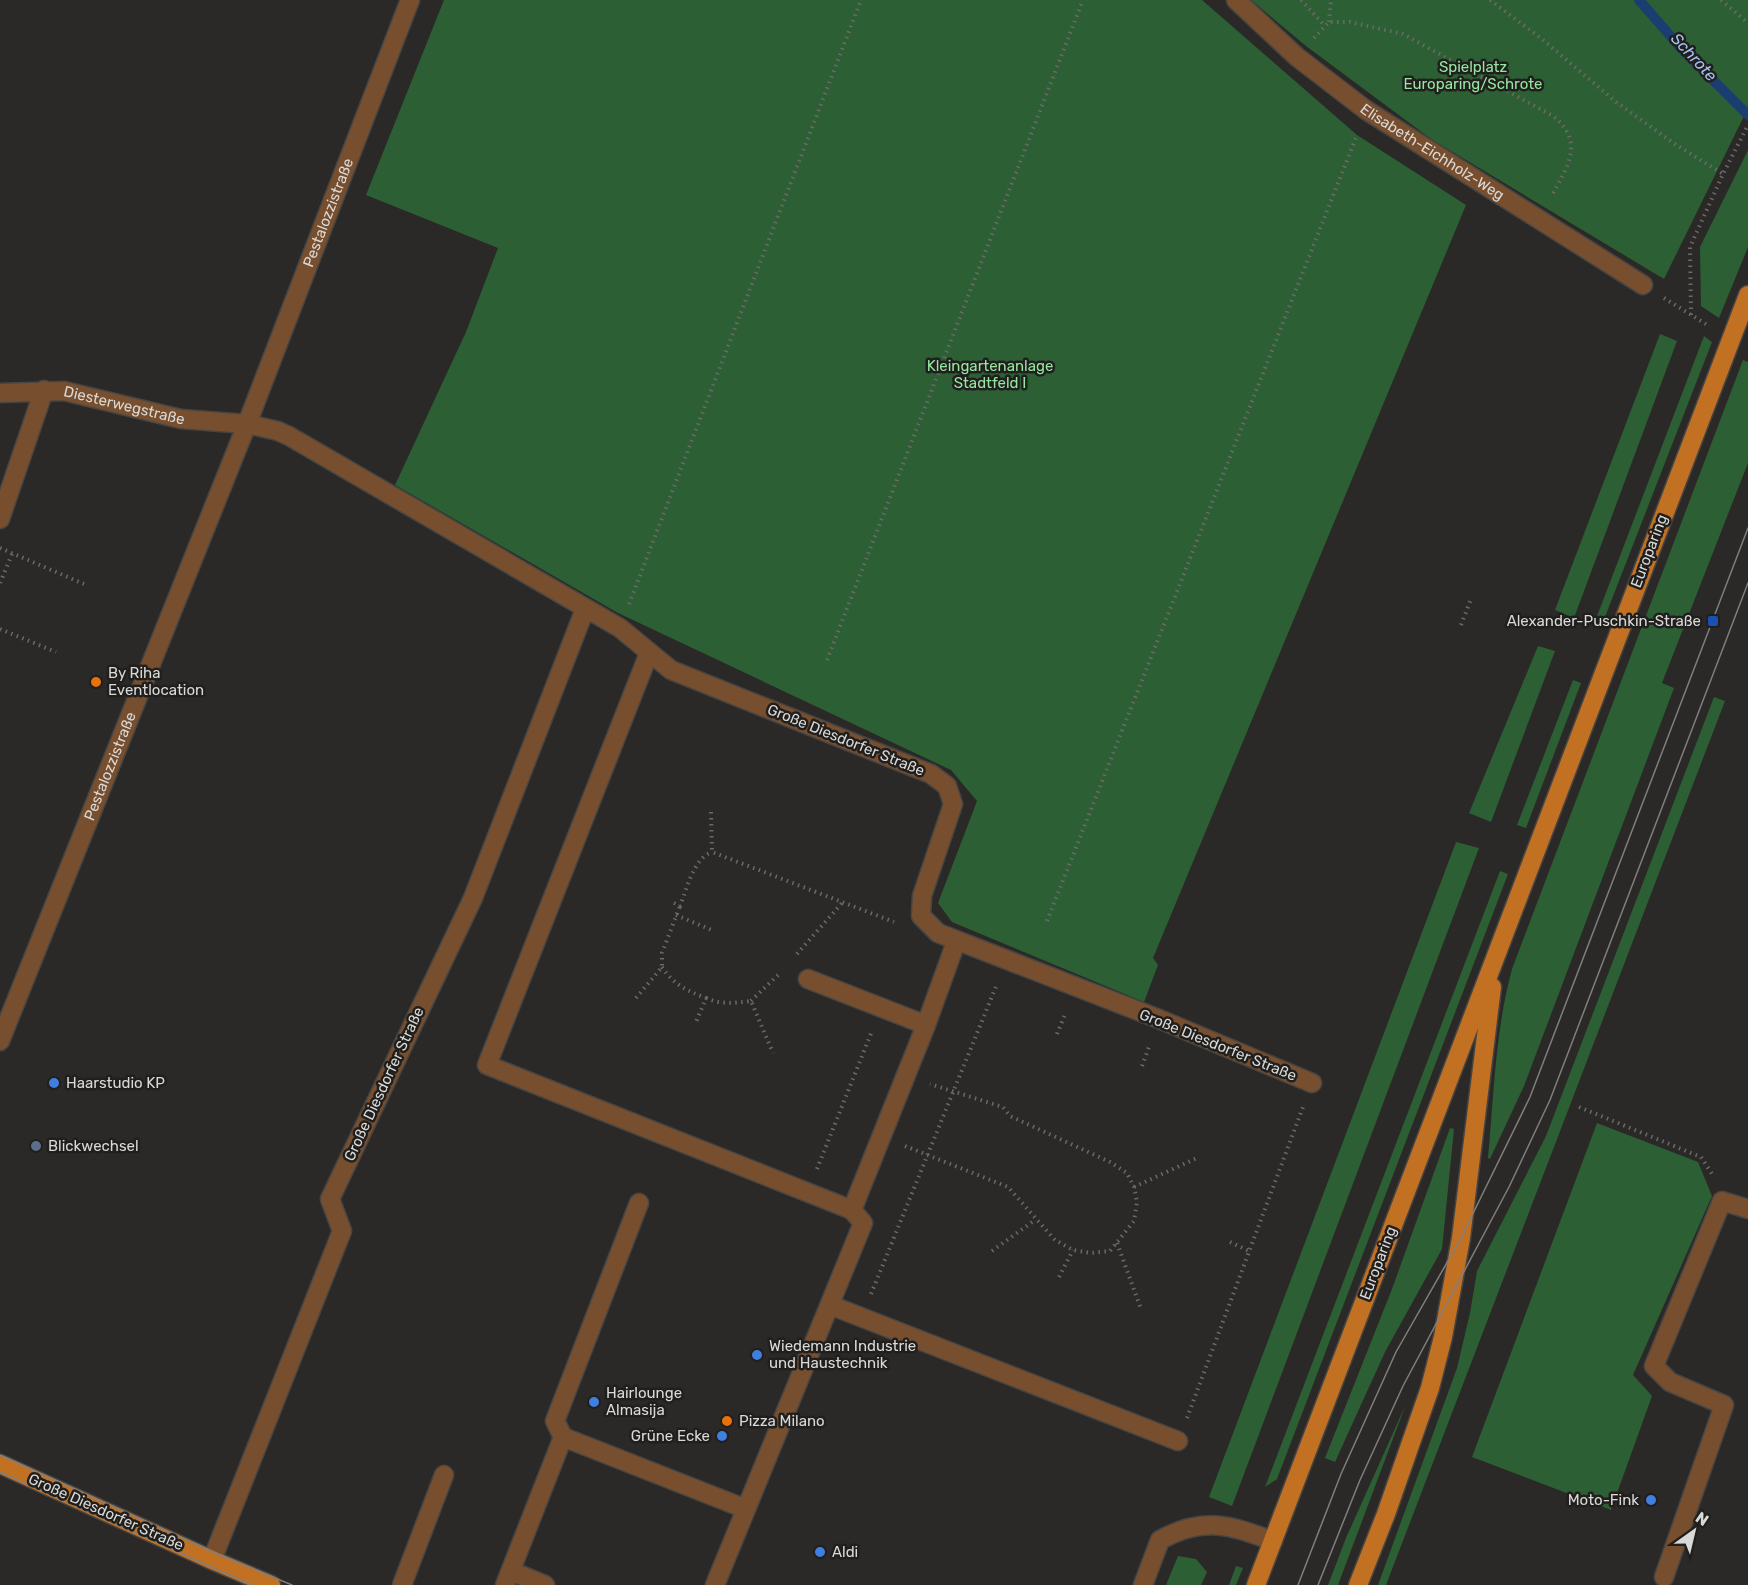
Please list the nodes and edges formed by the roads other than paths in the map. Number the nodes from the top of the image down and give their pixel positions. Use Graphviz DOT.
graph roads {
  1 [pos="410,0"];
  2 [pos="1236,0"];
  3 [pos="1643,285"];
  4 [pos="1748,296"];
  5 [pos="44,390"];
  6 [pos="0,393"];
  7 [pos="247,424"];
  8 [pos="0,519"];
  9 [pos="585,609"];
  10 [pos="649,653"];
  11 [pos="956,942"];
  12 [pos="1501,942"];
  13 [pos="808,979"];
  14 [pos="926,1025"];
  15 [pos="0,1041"];
  16 [pos="1312,1083"];
  17 [pos="639,1203"];
  18 [pos="852,1209"];
  19 [pos="1748,1209"];
  20 [pos="830,1305"];
  21 [pos="563,1437"];
  22 [pos="1178,1441"];
  23 [pos="0,1464"];
  24 [pos="444,1475"];
  25 [pos="746,1509"];
  26 [pos="1273,1541"];
  27 [pos="212,1560"];
  28 [pos="1664,1577"];
  29 [pos="508,1578"];
  30 [pos="271,1585"];
  31 [pos="402,1585"];
  32 [pos="546,1585"];
  33 [pos="715,1585"];
  34 [pos="1143,1585"];
  35 [pos="1256,1585"];
  36 [pos="1358,1585"];
  1 -- 7 [label="street, Pestalozzistraße"];
  2 -- 3 [label="street, Elisabeth-Eichholz-Weg"];
  4 -- 12 [label="main road, Europaring"];
  5 -- 6 [label="street, Diesterwegstraße"];
  5 -- 7 [label="street, Diesterwegstraße"];
  5 -- 8 [label="street"];
  7 -- 9 [label="street"];
  7 -- 15 [label="street, Pestalozzistraße"];
  9 -- 10 [label="street, Große Diesdorfer Straße"];
  9 -- 27 [label="street, Große Diesdorfer Straße"];
  10 -- 11 [label="street, Große Diesdorfer Straße"];
  10 -- 18 [label="street"];
  11 -- 14 [label="street"];
  11 -- 16 [label="street, Große Diesdorfer Straße"];
  12 -- 26 [label="main road, Europaring"];
  12 -- 36 [label="main road, Europaring"];
  13 -- 14 [label="street"];
  14 -- 18 [label="street"];
  17 -- 21 [label="street"];
  18 -- 20 [label="street"];
  19 -- 28 [label="street"];
  20 -- 22 [label="street"];
  20 -- 25 [label="street"];
  21 -- 25 [label="street"];
  21 -- 29 [label="street"];
  23 -- 27 [label="main road, Große Diesdorfer Straße"];
  24 -- 31 [label="street"];
  25 -- 33 [label="street"];
  26 -- 34 [label="street"];
  26 -- 35 [label="main road, Europaring"];
  27 -- 30 [label="main road, Große Diesdorfer Straße"];
  29 -- 32 [label="street"];
}
